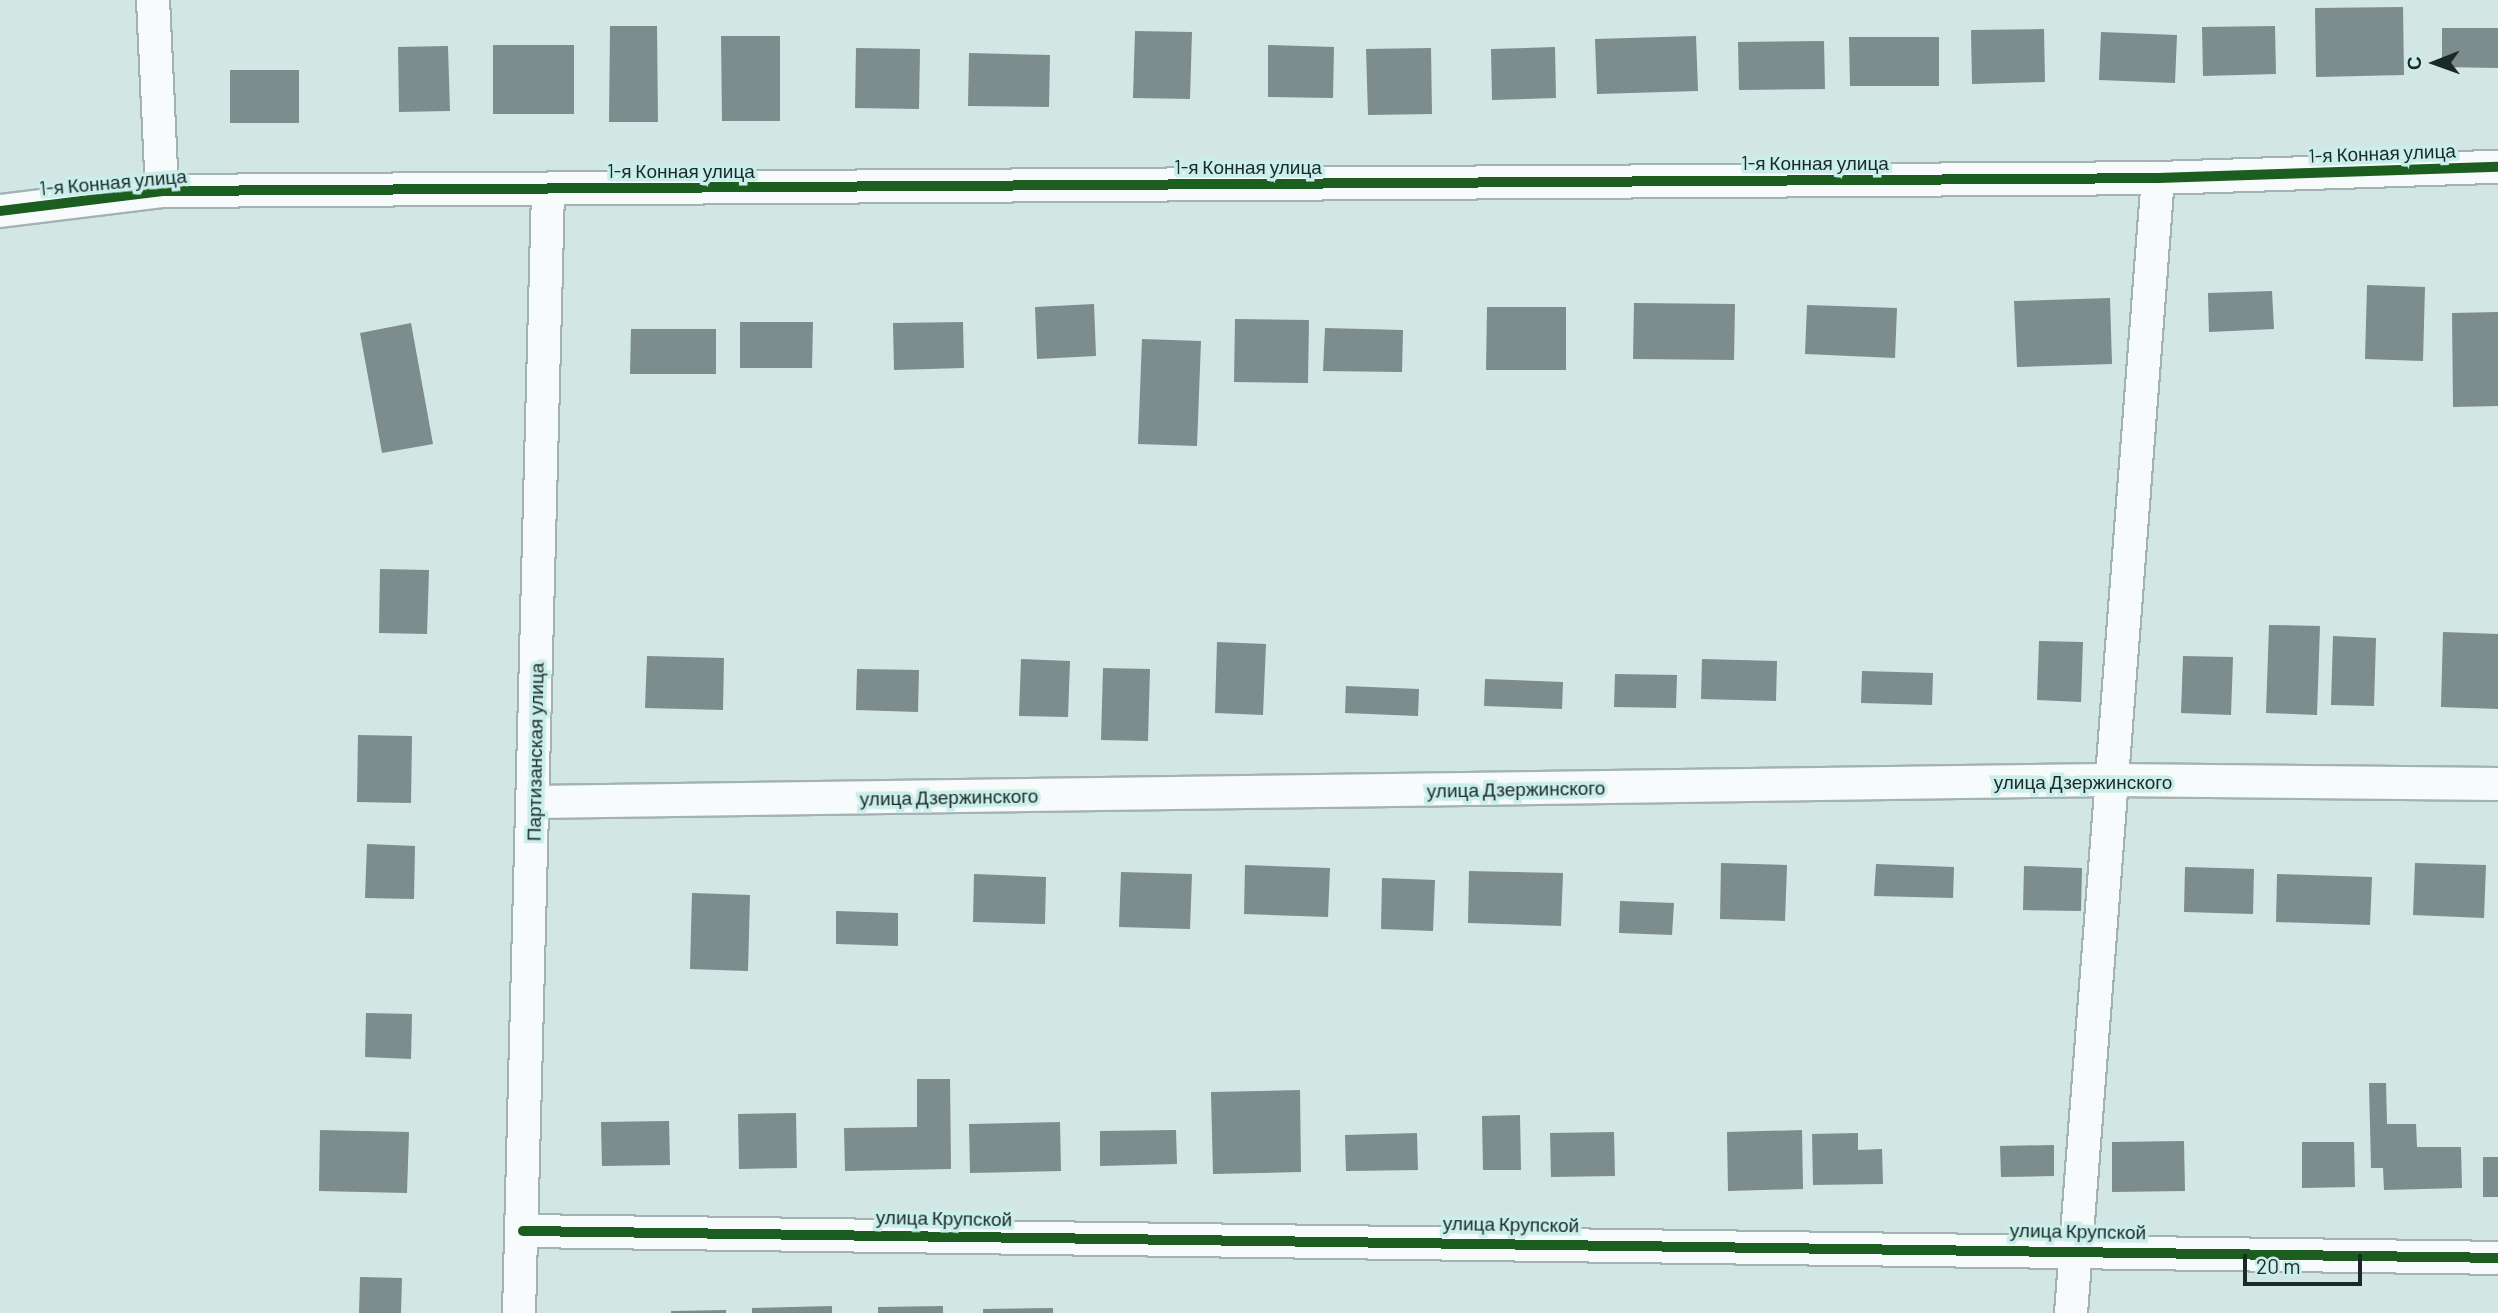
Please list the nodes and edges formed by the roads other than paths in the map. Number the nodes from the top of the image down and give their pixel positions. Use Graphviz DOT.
graph roads {
  1 [pos="153,0"];
  2 [pos="2498,167"];
  3 [pos="2158,178"];
  4 [pos="548,190"];
  5 [pos="162,191"];
  6 [pos="0,211"];
  7 [pos="2113,780"];
  8 [pos="2498,784"];
  9 [pos="534,802"];
  10 [pos="523,1231"];
  11 [pos="2079,1248"];
  12 [pos="2498,1258"];
  13 [pos="519,1313"];
  14 [pos="2071,1313"];
  1 -- 5 [label="street"];
  2 -- 3 [label="street, 1-я Конная улица"];
  3 -- 4 [label="street, 1-я Конная улица"];
  3 -- 7 [label="street"];
  4 -- 5 [label="street, 1-я Конная улица"];
  4 -- 9 [label="street, Партизанская улица"];
  5 -- 6 [label="street, 1-я Конная улица"];
  7 -- 8 [label="street, улица Дзержинского"];
  7 -- 9 [label="street, улица Дзержинского"];
  7 -- 11 [label="street"];
  9 -- 10 [label="street, Партизанская улица"];
  10 -- 11 [label="street, улица Крупской"];
  10 -- 13 [label="street, Партизанская улица"];
  11 -- 12 [label="street, улица Крупской"];
  11 -- 14 [label="street"];
}
